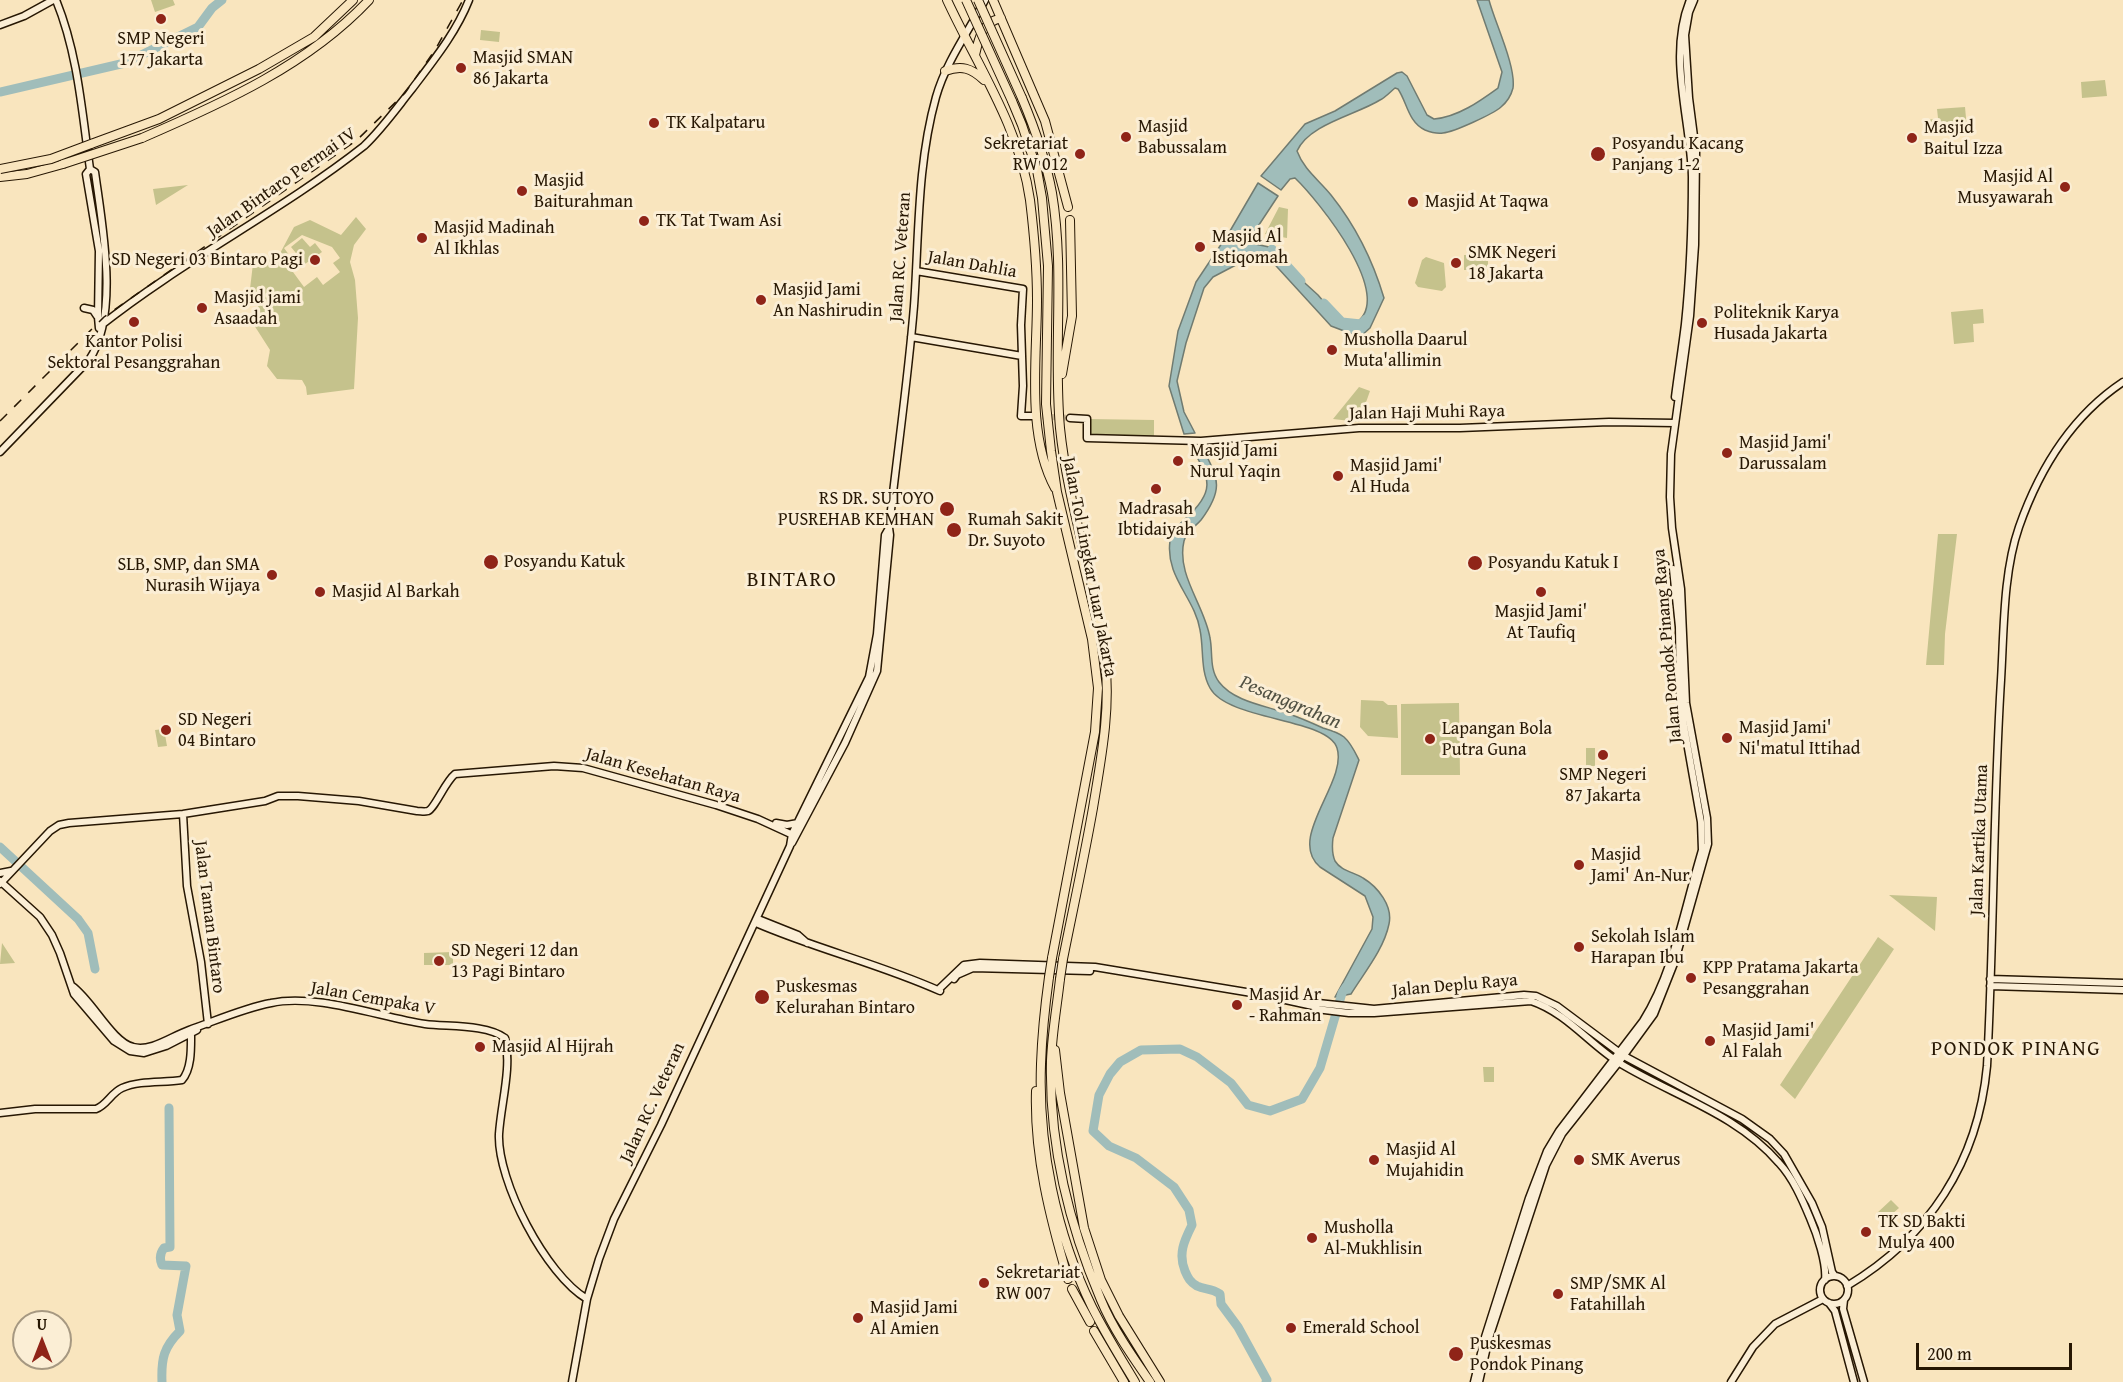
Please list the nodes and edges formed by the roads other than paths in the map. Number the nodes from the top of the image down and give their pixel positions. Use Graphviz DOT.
graph roads {
  1 [pos="55,0"];
  2 [pos="353,0"];
  3 [pos="369,0"];
  4 [pos="469,0"];
  5 [pos="947,0"];
  6 [pos="966,0"];
  7 [pos="978,0"];
  8 [pos="985,0"];
  9 [pos="993,0"];
  10 [pos="1690,0"];
  11 [pos="1694,0"];
  12 [pos="1001,18"];
  13 [pos="0,25"];
  14 [pos="965,37"];
  15 [pos="975,55"];
  16 [pos="945,71"];
  17 [pos="988,83"];
  18 [pos="0,169"];
  19 [pos="90,169"];
  20 [pos="0,177"];
  21 [pos="1068,207"];
  22 [pos="1070,220"];
  23 [pos="916,271"];
  24 [pos="85,307"];
  25 [pos="98,315"];
  26 [pos="101,326"];
  27 [pos="911,337"];
  28 [pos="1022,356"];
  29 [pos="1679,378"];
  30 [pos="2123,382"];
  31 [pos="1059,387"];
  32 [pos="1033,416"];
  33 [pos="1070,418"];
  34 [pos="1673,423"];
  35 [pos="0,453"];
  36 [pos="1057,492"];
  37 [pos="878,644"];
  38 [pos="183,814"];
  39 [pos="761,820"];
  40 [pos="798,822"];
  41 [pos="795,836"];
  42 [pos="13,871"];
  43 [pos="0,873"];
  44 [pos="1,882"];
  45 [pos="757,921"];
  46 [pos="1990,982"];
  47 [pos="2123,983"];
  48 [pos="2123,990"];
  49 [pos="205,1025"];
  50 [pos="190,1032"];
  51 [pos="1053,1040"];
  52 [pos="1619,1058"];
  53 [pos="1041,1066"];
  54 [pos="1700,1095"];
  55 [pos="1697,1103"];
  56 [pos="0,1113"];
  57 [pos="1835,1276"];
  58 [pos="1068,1279"];
  59 [pos="1825,1280"];
  60 [pos="1847,1286"];
  61 [pos="1072,1289"];
  62 [pos="587,1299"];
  63 [pos="1845,1300"];
  64 [pos="1826,1301"];
  65 [pos="1090,1322"];
  66 [pos="1094,1331"];
  67 [pos="1487,1337"];
  68 [pos="1159,1381"];
  69 [pos="572,1382"];
  70 [pos="1124,1382"];
  71 [pos="1136,1382"];
  72 [pos="1150,1382"];
  73 [pos="1474,1382"];
  74 [pos="1479,1382"];
  75 [pos="1731,1382"];
  76 [pos="1854,1382"];
  77 [pos="1864,1382"];
  1 -- 13 [label="main road"];
  1 -- 19 [label="main road"];
  2 -- 18 [label="highway, bridge"];
  3 -- 20 [label="highway, bridge"];
  4 -- 26 [label="main road, Jalan Bintaro Permai IV"];
  5 -- 14 [label="highway"];
  6 -- 36 [label="highway, Jalan Tol Lingkar Luar Jakarta, bridge"];
  7 -- 31 [label="highway, Jalan Tol Lingkar Luar Jakarta, bridge"];
  8 -- 14 [label="main road, Jalan RC. Veteran"];
  9 -- 12 [label="highway"];
  10 -- 29 [label="main road, Jalan Pondok Pinang Raya"];
  11 -- 29 [label="main road, Jalan Pondok Pinang Raya"];
  12 -- 15 [label="highway"];
  12 -- 21 [label="highway"];
  14 -- 15 [label="highway"];
  14 -- 16 [label="main road, Jalan RC. Veteran"];
  15 -- 17 [label="highway"];
  16 -- 17 [label="highway"];
  16 -- 23 [label="main road, Jalan RC. Veteran"];
  17 -- 36 [label="highway"];
  19 -- 25 [label="main road"];
  19 -- 26 [label="main road"];
  22 -- 31 [label="highway"];
  23 -- 27 [label="main road, Jalan RC. Veteran"];
  23 -- 28 [label="main road, Jalan Dahlia"];
  24 -- 25 [label="main road"];
  25 -- 26 [label="main road"];
  26 -- 35 [label="main road"];
  27 -- 28 [label="main road"];
  27 -- 37 [label="main road, Jalan RC. Veteran"];
  28 -- 32 [label="main road"];
  29 -- 34 [label="main road, Jalan Pondok Pinang Raya"];
  30 -- 46 [label="main road, Jalan Kartika Utama"];
  31 -- 51 [label="highway, Jalan Tol Lingkar Luar Jakarta, bridge"];
  33 -- 34 [label="main road, Jalan Haji Muhi Raya"];
  34 -- 52 [label="main road, Jalan Pondok Pinang Raya"];
  36 -- 53 [label="highway, Jalan Tol Lingkar Luar Jakarta, bridge"];
  37 -- 40 [label="main road, Jalan RC. Veteran"];
  37 -- 41 [label="main road, Jalan RC. Veteran"];
  38 -- 39 [label="main road, Jalan Kesehatan Raya"];
  38 -- 42 [label="main road"];
  38 -- 49 [label="main road, Jalan Taman Bintaro"];
  39 -- 40 [label="main road, Jalan Kesehatan Raya"];
  39 -- 41 [label="main road, Jalan Kesehatan Raya"];
  40 -- 41 [label="main road, Jalan RC. Veteran"];
  41 -- 45 [label="main road, Jalan RC. Veteran"];
  42 -- 43 [label="main road"];
  42 -- 44 [label="main road"];
  44 -- 50 [label="main road, Jalan Cempaka V"];
  45 -- 52 [label="main road, Jalan Deplu Raya"];
  45 -- 62 [label="main road, Jalan RC. Veteran"];
  46 -- 47 [label="main road"];
  46 -- 48 [label="main road"];
  46 -- 60 [label="main road, Jalan Kartika Utama"];
  49 -- 50 [label="main road, Jalan Cempaka V"];
  49 -- 62 [label="main road, Jalan Cempaka V"];
  50 -- 56 [label="main road"];
  51 -- 68 [label="highway"];
  51 -- 72 [label="highway, Jalan Tol Lingkar Luar Jakarta"];
  52 -- 54 [label="main road"];
  52 -- 55 [label="main road"];
  52 -- 67 [label="main road, Jalan Pondok Pinang Raya"];
  53 -- 58 [label="highway"];
  53 -- 71 [label="highway, Jalan Tol Lingkar Luar Jakarta"];
  54 -- 55 [label="main road"];
  54 -- 57 [label="main road"];
  55 -- 59 [label="main road"];
  57 -- 59 [label="main road"];
  57 -- 60 [label="main road"];
  59 -- 64 [label="main road"];
  60 -- 63 [label="main road"];
  61 -- 65 [label="highway"];
  62 -- 69 [label="main road, Jalan RC. Veteran"];
  63 -- 64 [label="main road"];
  63 -- 77 [label="main road"];
  64 -- 75 [label="main road"];
  64 -- 76 [label="main road"];
  66 -- 70 [label="highway"];
  67 -- 73 [label="main road, Jalan Pondok Pinang Raya"];
  67 -- 74 [label="main road, Jalan Pondok Pinang Raya"];
}
